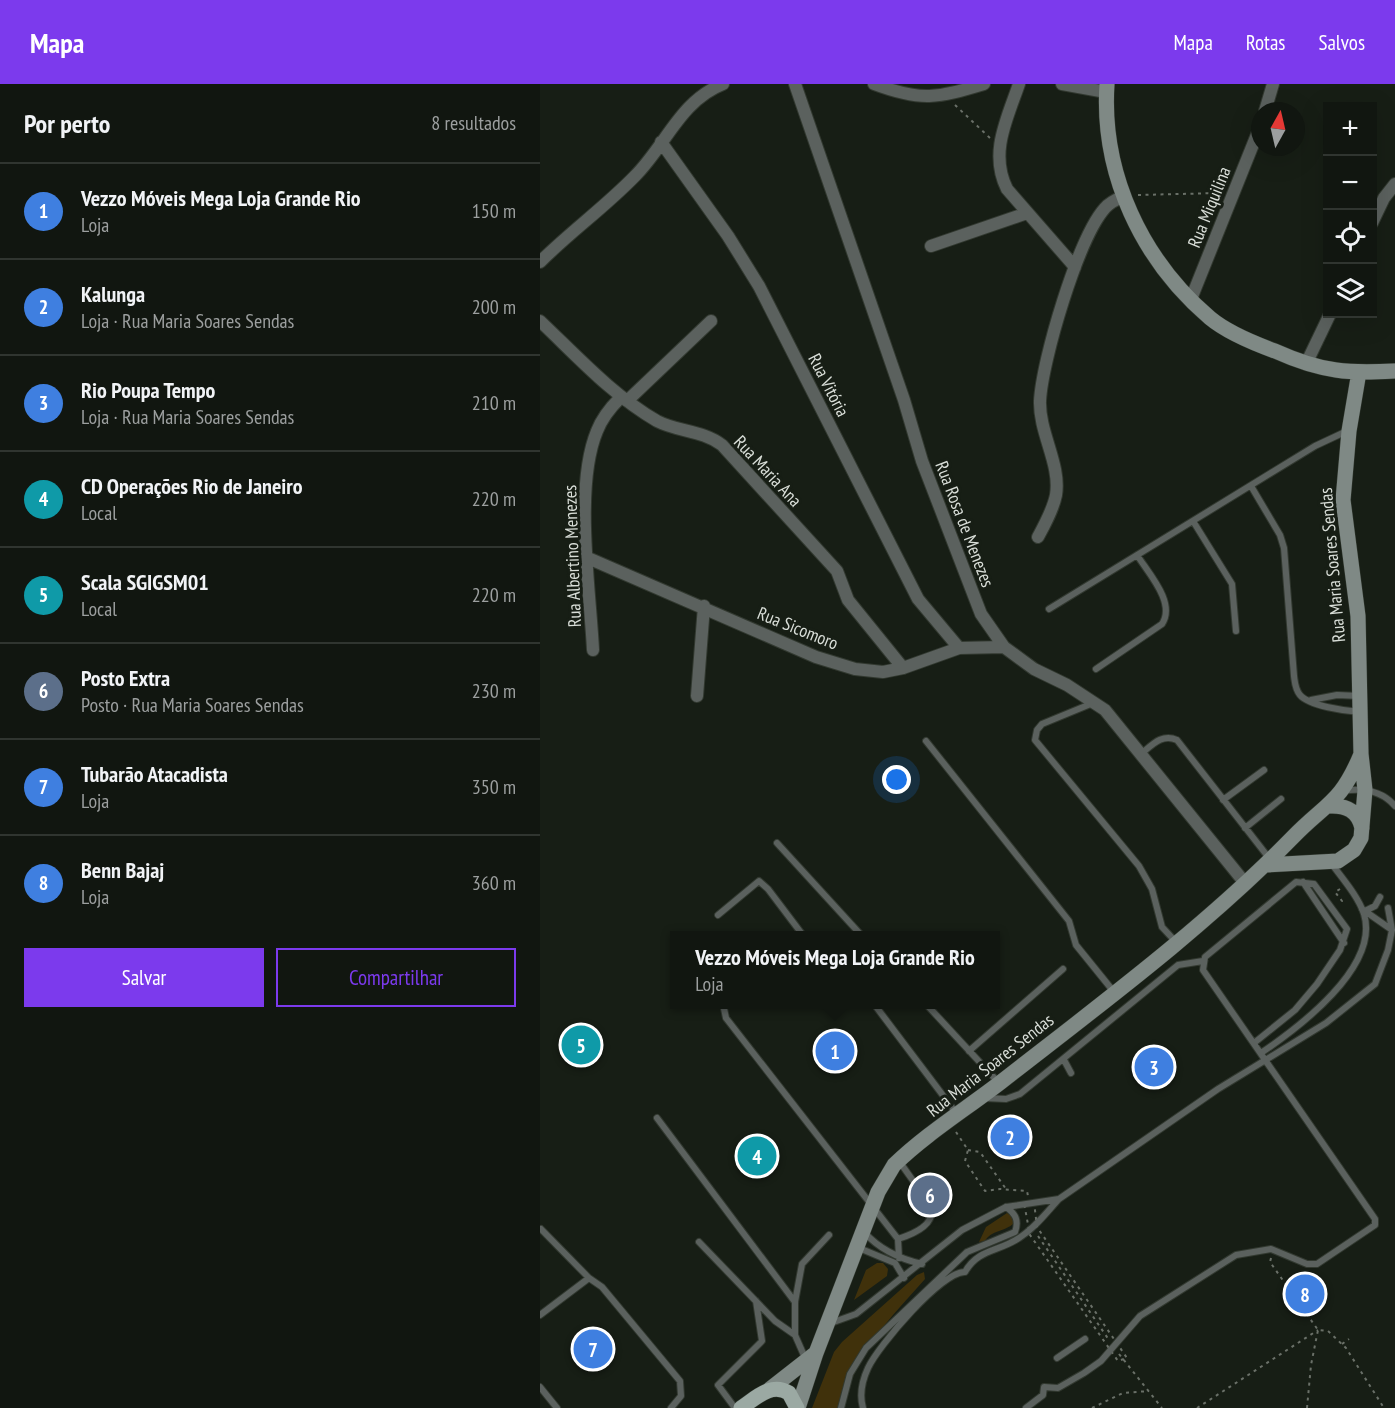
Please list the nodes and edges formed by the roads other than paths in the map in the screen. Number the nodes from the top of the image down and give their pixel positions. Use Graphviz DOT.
graph roads {
  1 [pos="723,84"];
  2 [pos="795,84"];
  3 [pos="874,84"];
  4 [pos="984,84"];
  5 [pos="1019,84"];
  6 [pos="1062,84"];
  7 [pos="1273,84"];
  8 [pos="1107,88"];
  9 [pos="1268,102"];
  10 [pos="661,142"];
  11 [pos="1251,150"];
  12 [pos="1395,184"];
  13 [pos="1124,196"];
  14 [pos="1027,213"];
  15 [pos="1377,215"];
  16 [pos="931,246"];
  17 [pos="540,262"];
  18 [pos="1075,267"];
  19 [pos="1191,299"];
  20 [pos="1328,318"];
  21 [pos="540,321"];
  22 [pos="711,321"];
  23 [pos="1306,364"];
  24 [pos="1395,371"];
  25 [pos="1359,372"];
  26 [pos="624,400"];
  27 [pos="1349,431"];
  28 [pos="1251,486"];
  29 [pos="1193,521"];
  30 [pos="1038,537"];
  31 [pos="1137,555"];
  32 [pos="588,558"];
  33 [pos="704,606"];
  34 [pos="1049,609"];
  35 [pos="1236,631"];
  36 [pos="1004,647"];
  37 [pos="958,648"];
  38 [pos="593,650"];
  39 [pos="903,668"];
  40 [pos="1096,669"];
  41 [pos="697,696"];
  42 [pos="1360,696"];
  43 [pos="1311,700"];
  44 [pos="1093,703"];
  45 [pos="1361,712"];
  46 [pos="926,741"];
  47 [pos="1141,754"];
  48 [pos="1361,754"];
  49 [pos="1264,770"];
  50 [pos="1365,790"];
  51 [pos="1342,791"];
  52 [pos="1281,799"];
  53 [pos="1223,800"];
  54 [pos="1329,806"];
  55 [pos="1395,806"];
  56 [pos="1245,828"];
  57 [pos="1362,828"];
  58 [pos="1296,833"];
  59 [pos="777,843"];
  60 [pos="1331,862"];
  61 [pos="1268,863"];
  62 [pos="1312,864"];
  63 [pos="1303,882"];
  64 [pos="1245,883"];
  65 [pos="1380,897"];
  66 [pos="1363,910"];
  67 [pos="718,915"];
  68 [pos="1395,918"];
  69 [pos="1392,930"];
  70 [pos="798,931"];
  71 [pos="857,931"];
  72 [pos="1176,942"];
  73 [pos="1344,943"];
  74 [pos="1203,961"];
  75 [pos="1063,969"];
  76 [pos="1114,993"];
  77 [pos="724,1009"];
  78 [pos="877,1009"];
  79 [pos="930,1009"];
  80 [pos="1254,1043"];
  81 [pos="969,1050"];
  82 [pos="1263,1056"];
  83 [pos="1064,1060"];
  84 [pos="1071,1072"];
  85 [pos="999,1083"];
  86 [pos="981,1097"];
  87 [pos="657,1118"];
  88 [pos="953,1118"];
  89 [pos="898,1161"];
  90 [pos="1059,1199"];
  91 [pos="1006,1207"];
  92 [pos="873,1208"];
  93 [pos="542,1229"];
  94 [pos="864,1232"];
  95 [pos="829,1235"];
  96 [pos="898,1239"];
  97 [pos="699,1242"];
  98 [pos="859,1248"];
  99 [pos="900,1258"];
  100 [pos="922,1264"];
  101 [pos="589,1278"];
  102 [pos="904,1278"];
  103 [pos="755,1300"];
  104 [pos="795,1302"];
  105 [pos="540,1315"];
  106 [pos="828,1324"];
  107 [pos="795,1335"];
  108 [pos="1085,1339"];
  109 [pos="811,1357"];
  110 [pos="1057,1358"];
  111 [pos="540,1387"];
  112 [pos="771,1389"];
  113 [pos="557,1408"];
  114 [pos="671,1408"];
  115 [pos="735,1408"];
  116 [pos="741,1408"];
  117 [pos="798,1408"];
  118 [pos="841,1408"];
  119 [pos="863,1408"];
  120 [pos="1026,1408"];
  1 -- 10 [label="street"];
  2 -- 36 [label="street, Rua Rosa de Menezes"];
  3 -- 4 [label="street"];
  5 -- 14 [label="street"];
  6 -- 8 [label="street"];
  7 -- 9 [label="street"];
  8 -- 13 [label="main road"];
  10 -- 17 [label="street"];
  10 -- 37 [label="street, Rua Vitória"];
  11 -- 19 [label="street, Rua Miquilina"];
  12 -- 15 [label="street"];
  13 -- 18 [label="street"];
  13 -- 19 [label="main road"];
  14 -- 16 [label="street"];
  14 -- 18 [label="street"];
  18 -- 30 [label="street"];
  19 -- 23 [label="main road"];
  20 -- 23 [label="street"];
  21 -- 26 [label="street, Rua Maria Ana"];
  22 -- 26 [label="street, Rua Albertino Menezes"];
  23 -- 25 [label="main road"];
  24 -- 25 [label="main road"];
  25 -- 27 [label="main road, Rua Maria Soares Sendas"];
  26 -- 32 [label="street, Rua Albertino Menezes"];
  26 -- 39 [label="street, Rua Maria Ana"];
  27 -- 28 [label="lane"];
  27 -- 42 [label="main road, Rua Maria Soares Sendas"];
  28 -- 29 [label="lane"];
  28 -- 43 [label="lane"];
  29 -- 31 [label="lane"];
  29 -- 35 [label="lane"];
  31 -- 34 [label="lane"];
  31 -- 40 [label="lane"];
  32 -- 33 [label="street, Rua Sicomoro"];
  32 -- 38 [label="street, Rua Albertino Menezes"];
  33 -- 39 [label="street, Rua Sicomoro"];
  33 -- 41 [label="street"];
  36 -- 37 [label="street, Rua Sicomoro"];
  36 -- 44 [label="street, Rua Rosa de Menezes"];
  37 -- 39 [label="street, Rua Sicomoro"];
  42 -- 43 [label="lane"];
  42 -- 45 [label="main road, Rua Maria Soares Sendas"];
  43 -- 45 [label="lane"];
  44 -- 47 [label="street, Rua Rosa de Menezes"];
  44 -- 72 [label="lane"];
  45 -- 48 [label="main road, Rua Maria Soares Sendas"];
  46 -- 76 [label="lane"];
  47 -- 53 [label="lane"];
  47 -- 64 [label="street, Rua Rosa de Menezes"];
  48 -- 50 [label="main road, Rua Maria Soares Sendas"];
  48 -- 51 [label="main road, Rua Maria Soares Sendas"];
  49 -- 53 [label="lane"];
  50 -- 51 [label="lane"];
  50 -- 55 [label="lane"];
  50 -- 57 [label="main road, Rua Maria Soares Sendas"];
  51 -- 54 [label="main road, Rua Maria Soares Sendas"];
  52 -- 56 [label="lane"];
  53 -- 56 [label="lane"];
  54 -- 57 [label="main road"];
  54 -- 58 [label="main road, Rua Maria Soares Sendas"];
  56 -- 61 [label="lane"];
  57 -- 60 [label="main road, Rua Maria Soares Sendas"];
  58 -- 61 [label="main road, Rua Maria Soares Sendas"];
  58 -- 62 [label="main road"];
  59 -- 71 [label="lane"];
  60 -- 62 [label="main road, Rua Maria Soares Sendas"];
  60 -- 66 [label="lane"];
  61 -- 62 [label="main road, Rua Maria Soares Sendas"];
  61 -- 64 [label="main road, Rua Maria Soares Sendas"];
  63 -- 73 [label="lane"];
  63 -- 73 [label="lane"];
  63 -- 74 [label="lane"];
  64 -- 72 [label="main road, Rua Maria Soares Sendas"];
  65 -- 66 [label="lane"];
  66 -- 69 [label="lane"];
  66 -- 82 [label="lane"];
  67 -- 70 [label="lane"];
  68 -- 69 [label="lane"];
  69 -- 82 [label="lane"];
  72 -- 76 [label="main road, Rua Maria Soares Sendas"];
  73 -- 80 [label="lane"];
  74 -- 80 [label="lane"];
  74 -- 83 [label="lane"];
  75 -- 81 [label="lane"];
  76 -- 85 [label="main road, Rua Maria Soares Sendas"];
  77 -- 92 [label="lane"];
  78 -- 88 [label="lane"];
  79 -- 81 [label="lane"];
  80 -- 82 [label="lane"];
  81 -- 85 [label="lane"];
  82 -- 90 [label="lane"];
  82 -- 120 [label="lane"];
  83 -- 84 [label="lane"];
  83 -- 86 [label="lane"];
  85 -- 86 [label="main road, Rua Maria Soares Sendas"];
  86 -- 88 [label="main road, Rua Maria Soares Sendas"];
  87 -- 104 [label="lane"];
  88 -- 89 [label="main road, Rua Maria Soares Sendas"];
  89 -- 92 [label="main road, Rua Maria Soares Sendas"];
  89 -- 96 [label="lane"];
  90 -- 91 [label="lane"];
  90 -- 119 [label="lane"];
  91 -- 100 [label="lane"];
  91 -- 118 [label="lane"];
  92 -- 94 [label="main road, Rua Maria Soares Sendas"];
  92 -- 96 [label="lane"];
  93 -- 101 [label="lane"];
  94 -- 98 [label="main road, Rua Maria Soares Sendas"];
  94 -- 99 [label="lane"];
  95 -- 104 [label="lane"];
  96 -- 99 [label="lane"];
  97 -- 103 [label="lane"];
  98 -- 102 [label="lane"];
  98 -- 106 [label="main road, Rua Maria Soares Sendas"];
  99 -- 100 [label="lane"];
  100 -- 102 [label="lane"];
  101 -- 105 [label="lane"];
  101 -- 114 [label="lane"];
  102 -- 106 [label="lane"];
  103 -- 107 [label="lane"];
  103 -- 115 [label="lane"];
  104 -- 107 [label="lane"];
  106 -- 109 [label="main road, Rua Maria Soares Sendas"];
  107 -- 109 [label="lane"];
  108 -- 110 [label="lane"];
  109 -- 112 [label="main road, Rua Maria Soares Sendas"];
  109 -- 117 [label="main road, Rua Maria Soares Sendas"];
  111 -- 113 [label="lane"];
  112 -- 116 [label="main road"];
  112 -- 117 [label="main road"];
}
